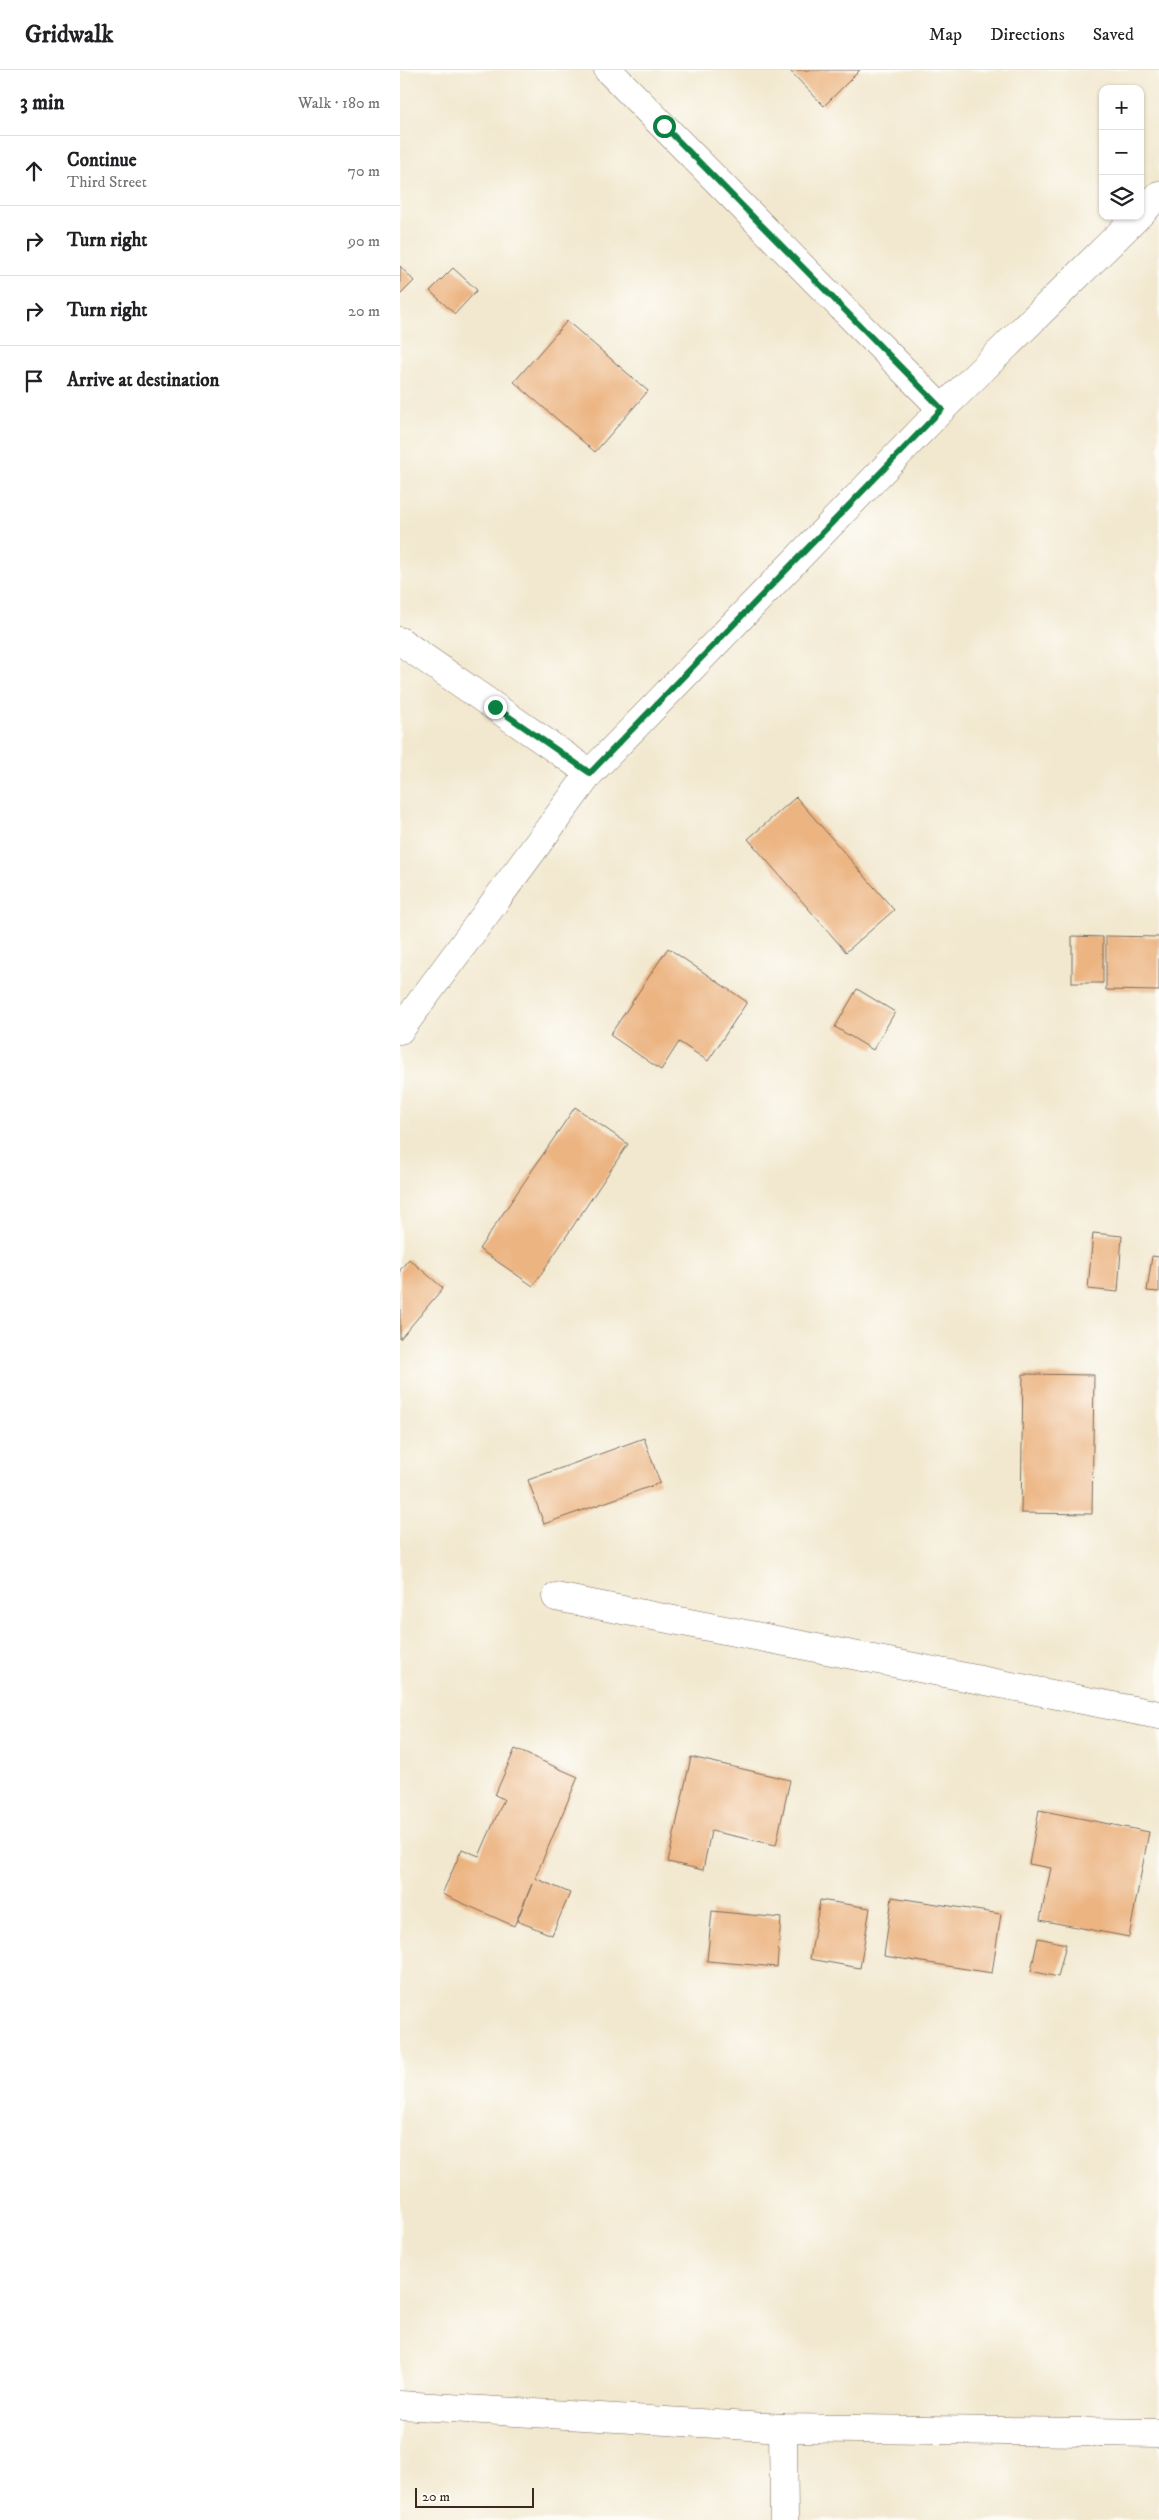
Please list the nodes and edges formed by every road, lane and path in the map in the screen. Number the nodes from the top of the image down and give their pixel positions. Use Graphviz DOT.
graph roads {
  1 [pos="608,70"];
  2 [pos="1159,195"];
  3 [pos="1144,210"];
  4 [pos="1134,220"];
  5 [pos="942,409"];
  6 [pos="400,641"];
  7 [pos="590,773"];
  8 [pos="400,1030"];
  9 [pos="556,1597"];
  10 [pos="1159,1715"];
  11 [pos="400,2406"];
  12 [pos="783,2428"];
  13 [pos="1159,2433"];
  14 [pos="784,2520"];
  1 -- 5 [label="street"];
  2 -- 3 [label="street"];
  4 -- 5 [label="street"];
  5 -- 7 [label="street"];
  6 -- 7 [label="street"];
  7 -- 8 [label="street"];
  9 -- 10 [label="street"];
  11 -- 12 [label="street"];
  12 -- 13 [label="street"];
  12 -- 14 [label="street"];
}
